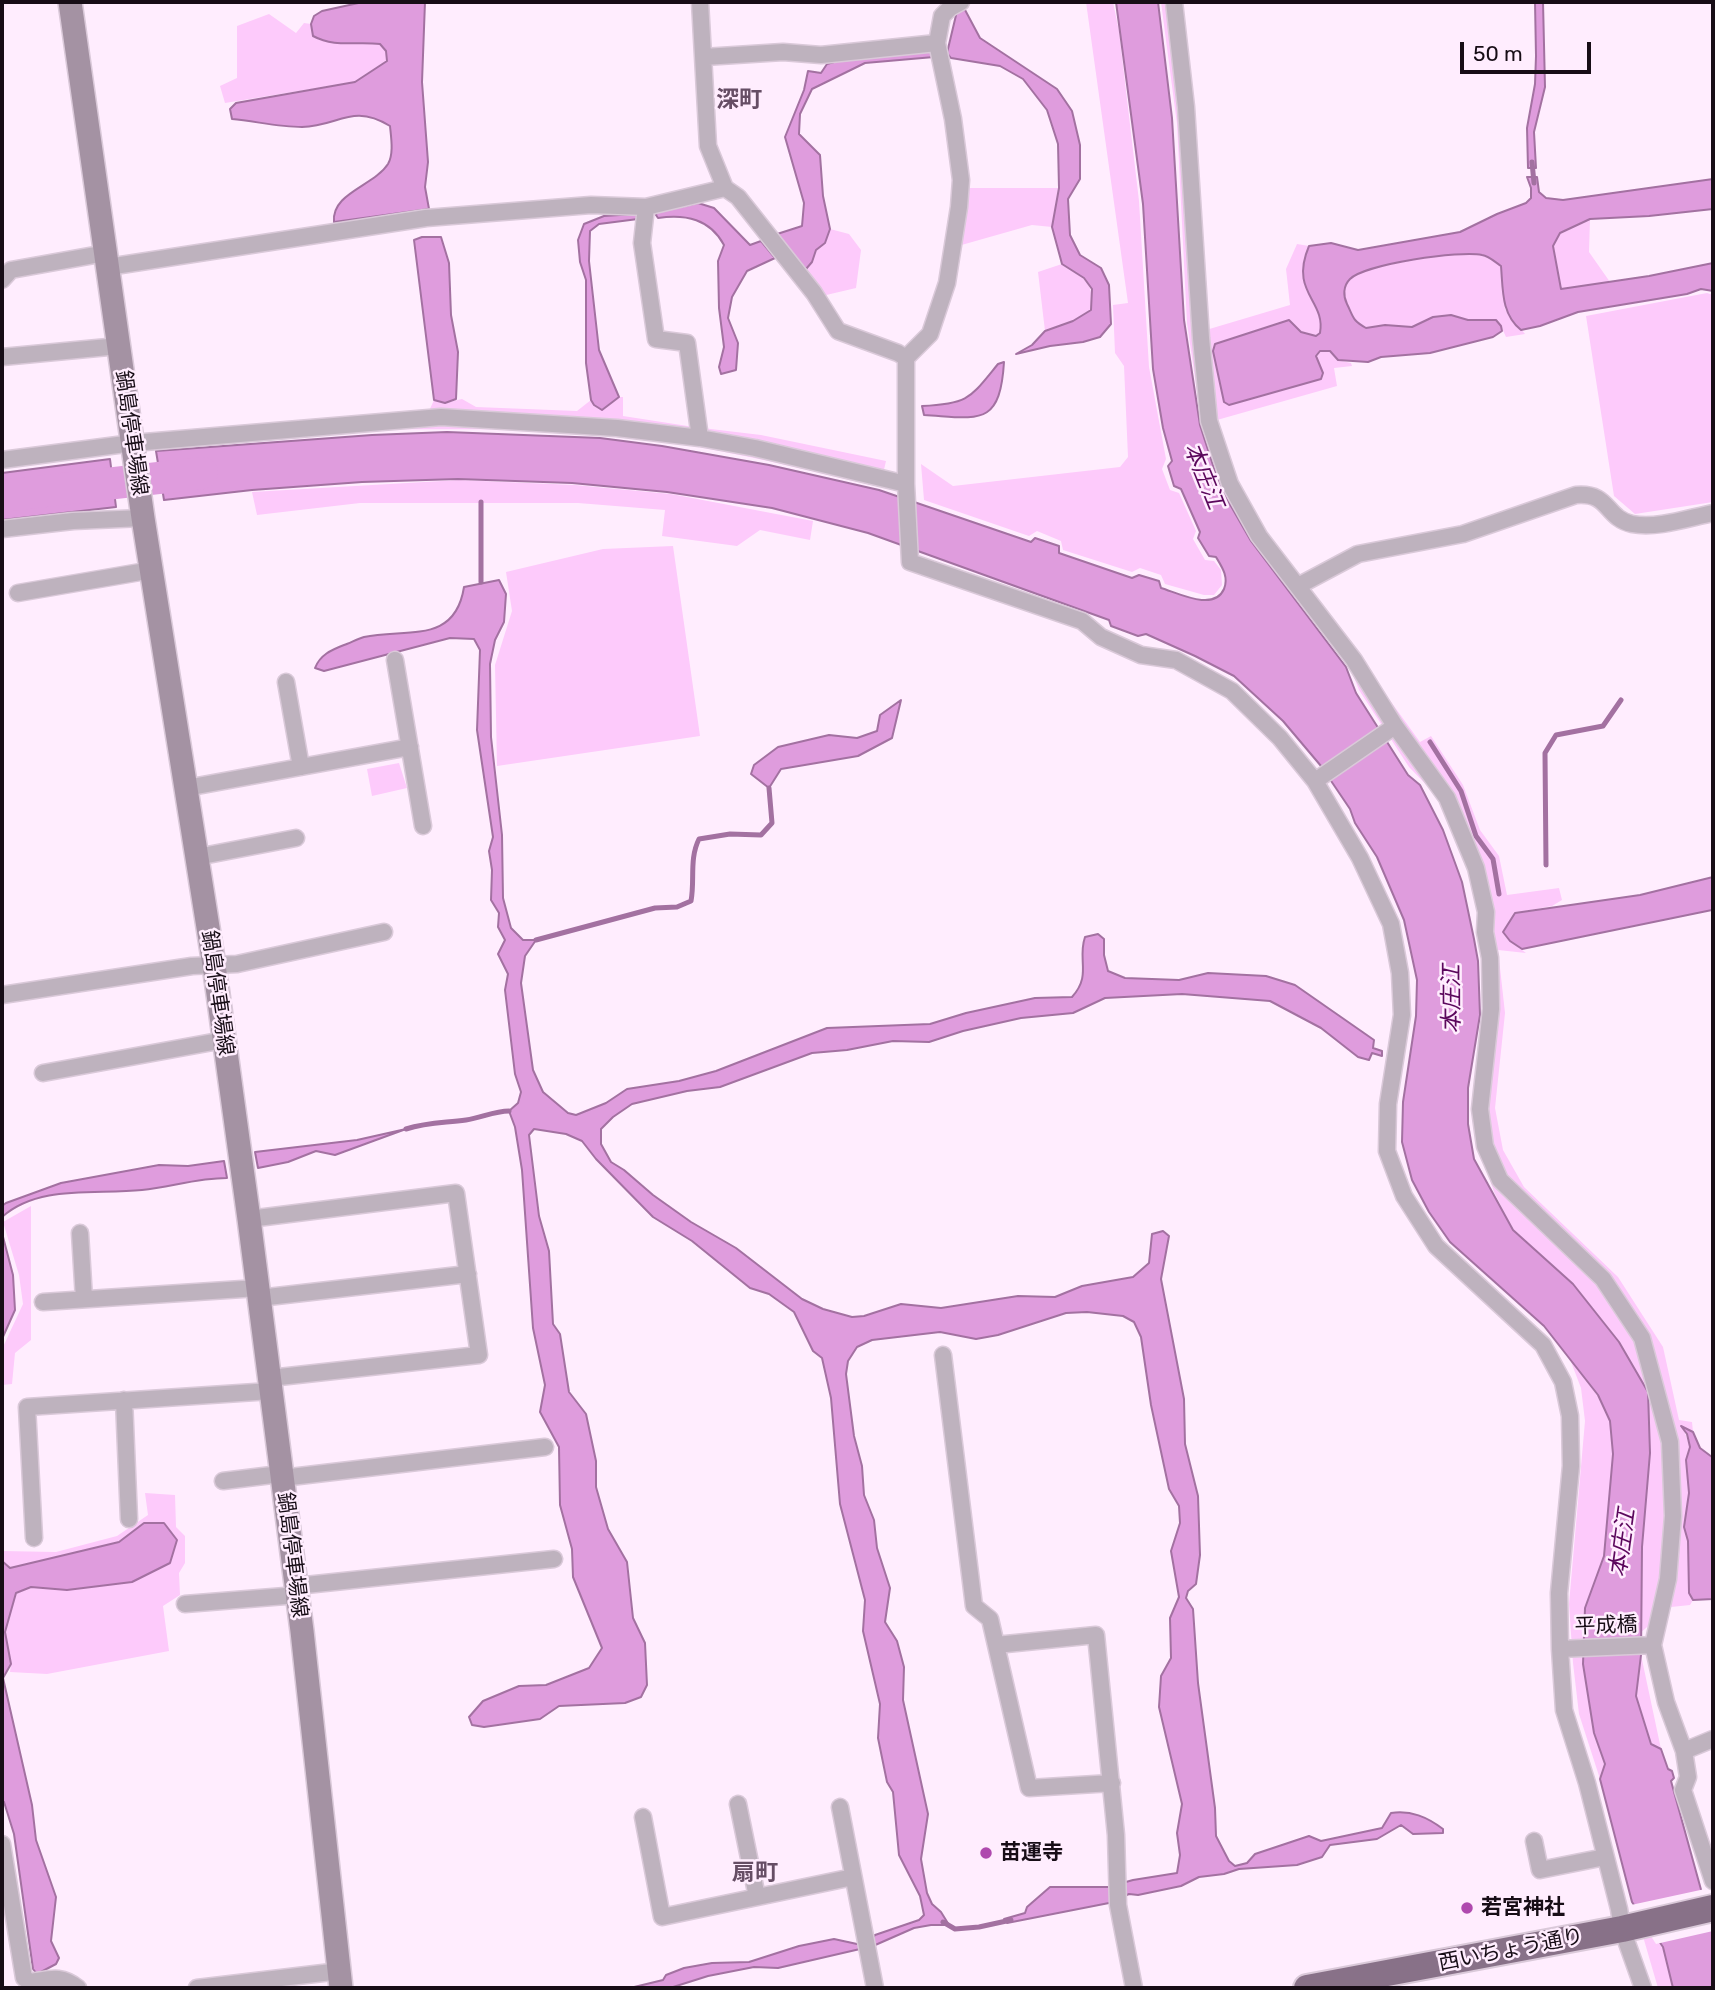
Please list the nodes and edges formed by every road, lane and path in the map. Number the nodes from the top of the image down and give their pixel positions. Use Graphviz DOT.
graph roads {
  1 [pos="70,2"];
  2 [pos="699,2"];
  3 [pos="1174,2"];
  4 [pos="955,5"];
  5 [pos="937,43"];
  6 [pos="704,57"];
  7 [pos="724,188"];
  8 [pos="646,207"];
  9 [pos="107,260"];
  10 [pos="2,280"];
  11 [pos="119,346"];
  12 [pos="2,357"];
  13 [pos="905,358"];
  14 [pos="700,438"];
  15 [pos="133,443"];
  16 [pos="2,460"];
  17 [pos="906,484"];
  18 [pos="1713,513"];
  19 [pos="143,518"];
  20 [pos="2,529"];
  21 [pos="152,570"];
  22 [pos="1298,586"];
  23 [pos="18,593"];
  24 [pos="395,660"];
  25 [pos="286,682"];
  26 [pos="1395,726"];
  27 [pos="410,747"];
  28 [pos="301,767"];
  29 [pos="1315,781"];
  30 [pos="186,788"];
  31 [pos="423,826"];
  32 [pos="296,838"];
  33 [pos="197,857"];
  34 [pos="384,932"];
  35 [pos="214,965"];
  36 [pos="2,995"];
  37 [pos="224,1040"];
  38 [pos="43,1073"];
  39 [pos="249,1219"];
  40 [pos="80,1233"];
  41 [pos="468,1274"];
  42 [pos="259,1293"];
  43 [pos="84,1299"];
  44 [pos="43,1302"];
  45 [pos="943,1355"];
  46 [pos="270,1385"];
  47 [pos="124,1401"];
  48 [pos="545,1447"];
  49 [pos="282,1478"];
  50 [pos="223,1482"];
  51 [pos="129,1519"];
  52 [pos="34,1538"];
  53 [pos="554,1559"];
  54 [pos="297,1591"];
  55 [pos="185,1604"];
  56 [pos="996,1645"];
  57 [pos="1653,1645"];
  58 [pos="1560,1649"];
  59 [pos="1713,1739"];
  60 [pos="1684,1751"];
  61 [pos="1112,1783"];
  62 [pos="738,1804"];
  63 [pos="840,1807"];
  64 [pos="643,1817"];
  65 [pos="1534,1841"];
  66 [pos="2,1844"];
  67 [pos="1605,1857"];
  68 [pos="853,1877"];
  69 [pos="1713,1881"];
  70 [pos="757,1897"];
  71 [pos="1713,1908"];
  72 [pos="1622,1929"];
  73 [pos="341,1980"];
  74 [pos="78,1988"];
  75 [pos="197,1988"];
  76 [pos="875,1988"];
  77 [pos="1134,1988"];
  78 [pos="1307,1988"];
  79 [pos="1643,1988"];
  1 -- 9 [label="main road, 鍋島停車場線"];
  2 -- 6 [label="street"];
  3 -- 22 [label="street"];
  4 -- 5 [label="street"];
  5 -- 6 [label="street"];
  5 -- 13 [label="street"];
  6 -- 7 [label="street"];
  7 -- 8 [label="street"];
  7 -- 13 [label="street"];
  8 -- 9 [label="street"];
  8 -- 14 [label="street"];
  9 -- 10 [label="street"];
  9 -- 11 [label="main road, 鍋島停車場線"];
  11 -- 12 [label="street"];
  11 -- 15 [label="main road, 鍋島停車場線"];
  13 -- 17 [label="street"];
  14 -- 15 [label="street"];
  14 -- 17 [label="street"];
  15 -- 16 [label="street"];
  15 -- 19 [label="main road, 鍋島停車場線"];
  17 -- 29 [label="street"];
  18 -- 22 [label="street"];
  19 -- 20 [label="street"];
  19 -- 21 [label="main road, 鍋島停車場線"];
  21 -- 23 [label="street"];
  21 -- 30 [label="main road, 鍋島停車場線"];
  22 -- 26 [label="street"];
  24 -- 27 [label="street"];
  25 -- 28 [label="street"];
  26 -- 29 [label="street"];
  26 -- 57 [label="street"];
  27 -- 28 [label="street"];
  27 -- 31 [label="street"];
  28 -- 30 [label="street"];
  29 -- 58 [label="street"];
  30 -- 33 [label="main road, 鍋島停車場線"];
  32 -- 33 [label="street"];
  33 -- 35 [label="main road, 鍋島停車場線"];
  34 -- 35 [label="street"];
  35 -- 36 [label="street"];
  35 -- 37 [label="main road, 鍋島停車場線"];
  37 -- 38 [label="street"];
  37 -- 39 [label="main road, 鍋島停車場線"];
  39 -- 41 [label="street"];
  39 -- 42 [label="main road, 鍋島停車場線"];
  40 -- 43 [label="street"];
  41 -- 42 [label="street"];
  41 -- 46 [label="street"];
  42 -- 43 [label="street"];
  42 -- 46 [label="main road, 鍋島停車場線"];
  43 -- 44 [label="street"];
  45 -- 56 [label="street"];
  46 -- 47 [label="street"];
  46 -- 49 [label="main road, 鍋島停車場線"];
  47 -- 51 [label="street"];
  47 -- 52 [label="street"];
  48 -- 49 [label="street"];
  49 -- 50 [label="street"];
  49 -- 54 [label="main road, 鍋島停車場線"];
  53 -- 54 [label="street"];
  54 -- 55 [label="street"];
  54 -- 73 [label="main road, 鍋島停車場線"];
  56 -- 61 [label="street"];
  56 -- 61 [label="street"];
  57 -- 58 [label="street, 平成橋"];
  57 -- 60 [label="street"];
  58 -- 67 [label="street"];
  59 -- 60 [label="street"];
  60 -- 69 [label="street"];
  61 -- 77 [label="street"];
  62 -- 70 [label="street"];
  63 -- 68 [label="street"];
  64 -- 70 [label="street"];
  65 -- 67 [label="street"];
  66 -- 74 [label="street"];
  67 -- 72 [label="street"];
  68 -- 70 [label="street"];
  68 -- 76 [label="street"];
  71 -- 72 [label="highway, 西いちょう通り"];
  72 -- 78 [label="highway, 西いちょう通り"];
  72 -- 79 [label="street"];
  73 -- 75 [label="street"];
}
